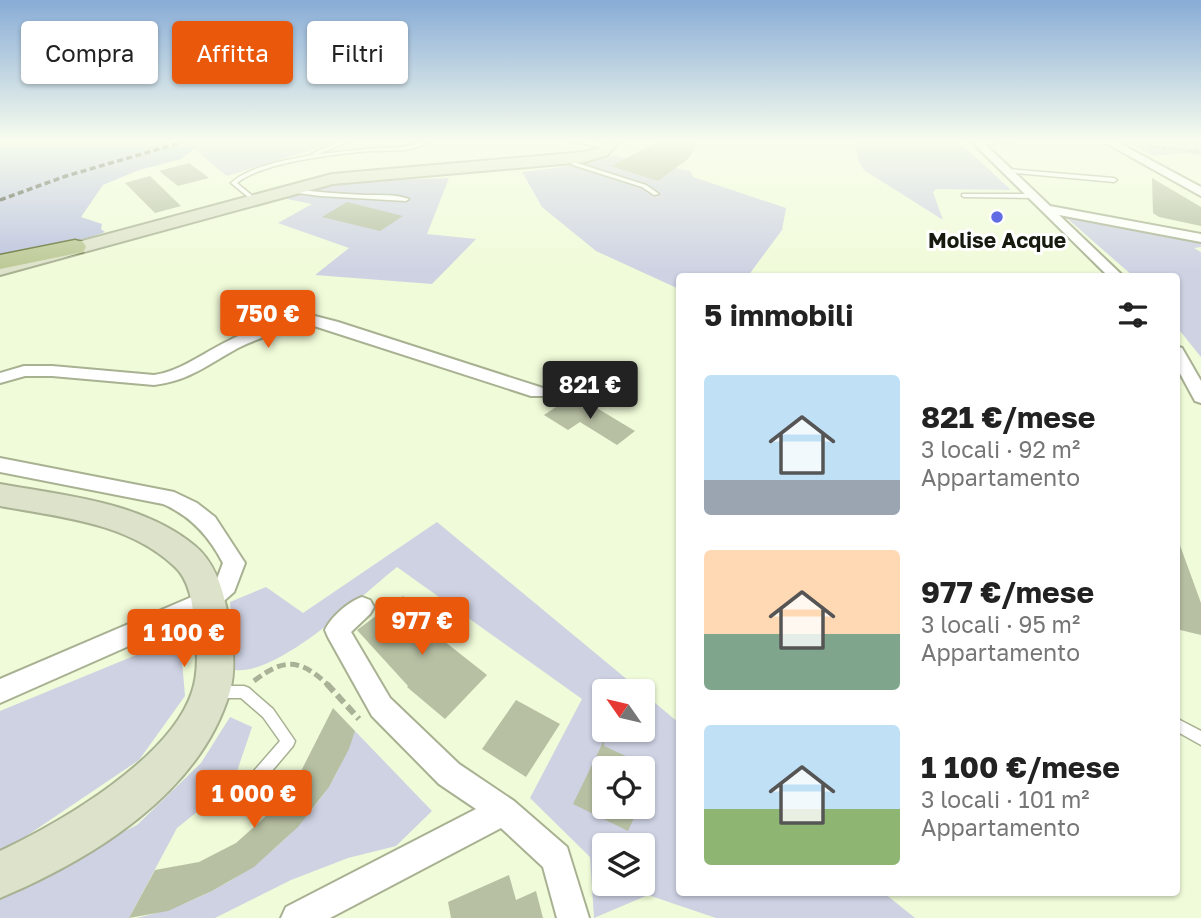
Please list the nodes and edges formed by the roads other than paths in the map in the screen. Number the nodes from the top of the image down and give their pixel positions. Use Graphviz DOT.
graph roads {
  1 [pos="236,185"];
  2 [pos="310,185"];
  3 [pos="640,185"];
  4 [pos="1022,185"];
  5 [pos="285,190"];
  6 [pos="656,194"];
  7 [pos="964,195"];
  8 [pos="1034,196"];
  9 [pos="253,199"];
  10 [pos="406,199"];
  11 [pos="1049,209"];
  12 [pos="1201,239"];
  13 [pos="75,247"];
  14 [pos="0,262"];
  15 [pos="0,269"];
  16 [pos="1113,273"];
  17 [pos="1180,358"];
  18 [pos="0,378"];
  19 [pos="537,392"];
  20 [pos="1201,397"];
  21 [pos="0,465"];
  22 [pos="0,495"];
  23 [pos="209,600"];
  24 [pos="362,607"];
  25 [pos="0,691"];
  26 [pos="228,692"];
  27 [pos="1180,726"];
  28 [pos="1201,738"];
  29 [pos="244,793"];
  30 [pos="504,811"];
  31 [pos="0,876"];
  32 [pos="297,918"];
  33 [pos="573,918"];
  1 -- 9 [label="lane"];
  2 -- 5 [label="main road"];
  3 -- 6 [label="lane"];
  4 -- 8 [label="street"];
  5 -- 9 [label="main road"];
  5 -- 10 [label="lane"];
  7 -- 8 [label="lane"];
  8 -- 11 [label="street"];
  9 -- 13 [label="main road"];
  11 -- 12 [label="street"];
  11 -- 16 [label="street"];
  13 -- 14 [label="main road"];
  13 -- 15 [label="main road"];
  17 -- 20 [label="street"];
  18 -- 19 [label="street"];
  21 -- 23 [label="street"];
  22 -- 23 [label="main road"];
  23 -- 25 [label="street"];
  23 -- 26 [label="main road"];
  24 -- 30 [label="street"];
  26 -- 29 [label="lane"];
  26 -- 31 [label="main road"];
  27 -- 28 [label="lane"];
  30 -- 32 [label="street"];
  30 -- 33 [label="street"];
}
